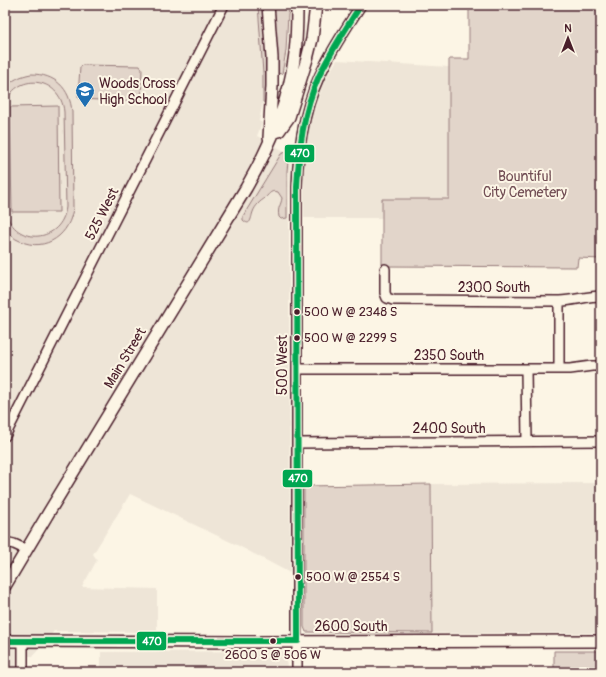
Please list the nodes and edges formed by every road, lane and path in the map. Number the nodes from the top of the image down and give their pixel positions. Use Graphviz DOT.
graph roads {
  1 [pos="224,5"];
  2 [pos="268,5"];
  3 [pos="297,5"];
  4 [pos="316,5"];
  5 [pos="361,5"];
  6 [pos="269,144"];
  7 [pos="385,270"];
  8 [pos="601,296"];
  9 [pos="559,301"];
  10 [pos="601,366"];
  11 [pos="297,369"];
  12 [pos="526,369"];
  13 [pos="559,369"];
  14 [pos="5,436"];
  15 [pos="527,441"];
  16 [pos="601,441"];
  17 [pos="297,443"];
  18 [pos="5,542"];
  19 [pos="27,550"];
  20 [pos="5,586"];
  21 [pos="5,641"];
  22 [pos="23,641"];
  23 [pos="601,641"];
  24 [pos="298,642"];
  25 [pos="23,672"];
  26 [pos="297,672"];
  1 -- 14 [label="street, 525 West"];
  2 -- 6 [label="main road"];
  3 -- 6 [label="main road"];
  4 -- 6 [label="main road"];
  5 -- 11 [label="street, 500 West"];
  6 -- 19 [label="main road, Main Street"];
  7 -- 9 [label="street, 2300 South"];
  8 -- 9 [label="street, 2300 South"];
  9 -- 13 [label="street"];
  10 -- 13 [label="street, 2350 South"];
  11 -- 12 [label="street, 2350 South"];
  11 -- 17 [label="street, 500 West"];
  12 -- 13 [label="street, 2350 South"];
  12 -- 15 [label="street"];
  15 -- 16 [label="street, 2400 South"];
  15 -- 17 [label="street, 2400 South"];
  17 -- 24 [label="street, 500 West"];
  18 -- 19 [label="street"];
  19 -- 20 [label="main road, Main Street"];
  21 -- 22 [label="main road, 2600 South"];
  22 -- 24 [label="main road, 2600 South"];
  22 -- 25 [label="street"];
  23 -- 24 [label="main road, 2600 South"];
  24 -- 26 [label="street, 500 West"];
}
